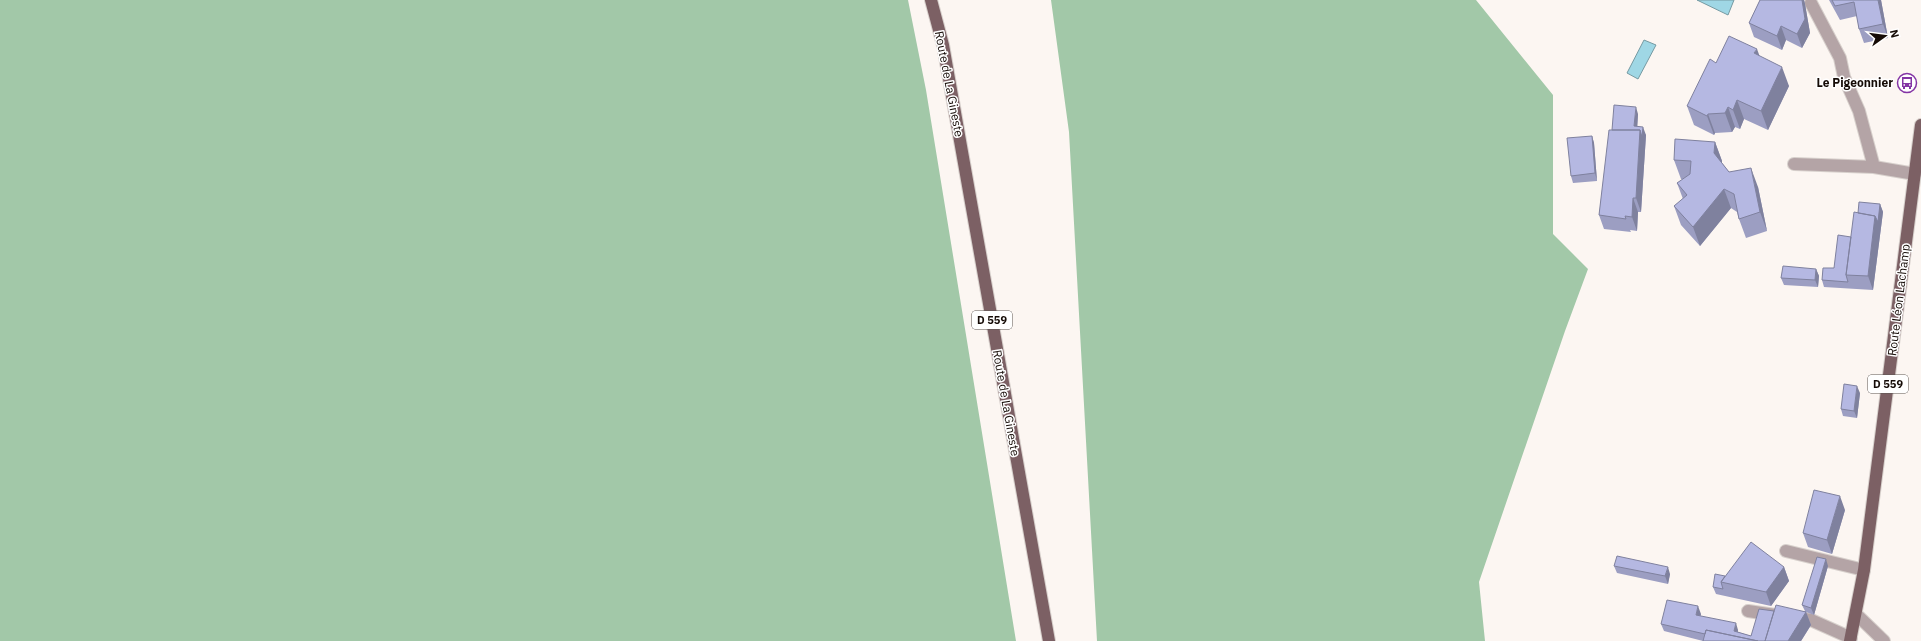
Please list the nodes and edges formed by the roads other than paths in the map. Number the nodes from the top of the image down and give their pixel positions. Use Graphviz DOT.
graph roads {
  1 [pos="930,0"];
  2 [pos="1811,3"];
  3 [pos="1921,125"];
  4 [pos="1794,164"];
  5 [pos="1874,167"];
  6 [pos="1915,174"];
  7 [pos="1786,551"];
  8 [pos="1864,570"];
  9 [pos="1748,610"];
  10 [pos="1856,614"];
  11 [pos="1851,640"];
  12 [pos="1049,641"];
  13 [pos="1884,641"];
  1 -- 12 [label="main road, Route de La Gineste / D 559"];
  2 -- 5 [label="lane"];
  3 -- 6 [label="main road, Route Léon Lachamp / D 559"];
  4 -- 5 [label="lane"];
  5 -- 6 [label="lane"];
  6 -- 8 [label="main road, Route Léon Lachamp / D 559"];
  7 -- 8 [label="lane"];
  8 -- 10 [label="main road, Route Léon Lachamp / D 559"];
  9 -- 11 [label="lane"];
  10 -- 11 [label="main road, Route Léon Lachamp / D 559"];
  10 -- 13 [label="lane"];
}
